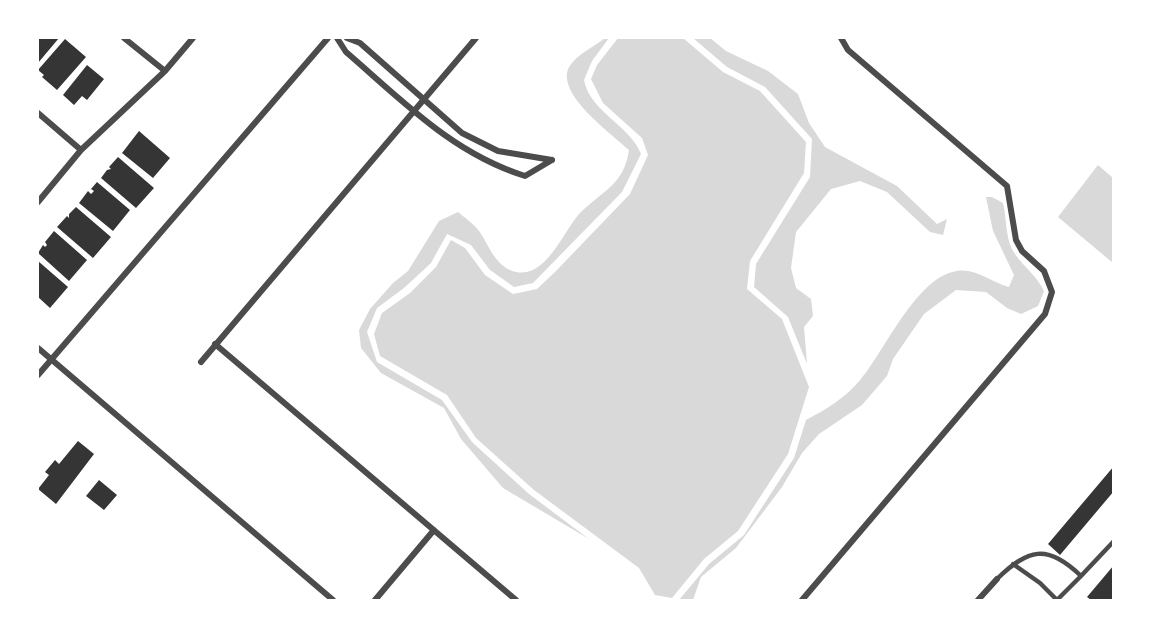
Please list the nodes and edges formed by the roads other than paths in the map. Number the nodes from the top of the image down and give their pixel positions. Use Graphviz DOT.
graph roads {
  1 [pos="124,38"];
  2 [pos="193,38"];
  3 [pos="328,38"];
  4 [pos="337,38"];
  5 [pos="347,38"];
  6 [pos="476,38"];
  7 [pos="841,38"];
  8 [pos="165,70"];
  9 [pos="424,98"];
  10 [pos="413,111"];
  11 [pos="38,113"];
  12 [pos="81,150"];
  13 [pos="38,202"];
  14 [pos="215,344"];
  15 [pos="38,348"];
  16 [pos="51,360"];
  17 [pos="201,362"];
  18 [pos="38,375"];
  19 [pos="434,530"];
  20 [pos="1113,541"];
  21 [pos="1013,564"];
  22 [pos="1081,576"];
  23 [pos="997,579"];
  24 [pos="333,600"];
  25 [pos="375,600"];
  26 [pos="516,600"];
  27 [pos="802,600"];
  28 [pos="978,600"];
  29 [pos="1057,600"];
  1 -- 8 [label="street"];
  2 -- 8 [label="street"];
  3 -- 16 [label="street"];
  4 -- 10 [label="street"];
  5 -- 9 [label="street"];
  6 -- 9 [label="street"];
  7 -- 27 [label="street"];
  8 -- 12 [label="street"];
  9 -- 10 [label="street"];
  9 -- 10 [label="street"];
  10 -- 14 [label="street"];
  11 -- 12 [label="street"];
  12 -- 13 [label="street"];
  14 -- 17 [label="street"];
  14 -- 19 [label="street"];
  15 -- 16 [label="street"];
  16 -- 18 [label="street"];
  16 -- 24 [label="street"];
  19 -- 25 [label="street"];
  19 -- 26 [label="street"];
  20 -- 22 [label="lane"];
  21 -- 22 [label="lane"];
  21 -- 23 [label="lane"];
  21 -- 29 [label="lane"];
  22 -- 29 [label="lane"];
  23 -- 28 [label="street"];
}
